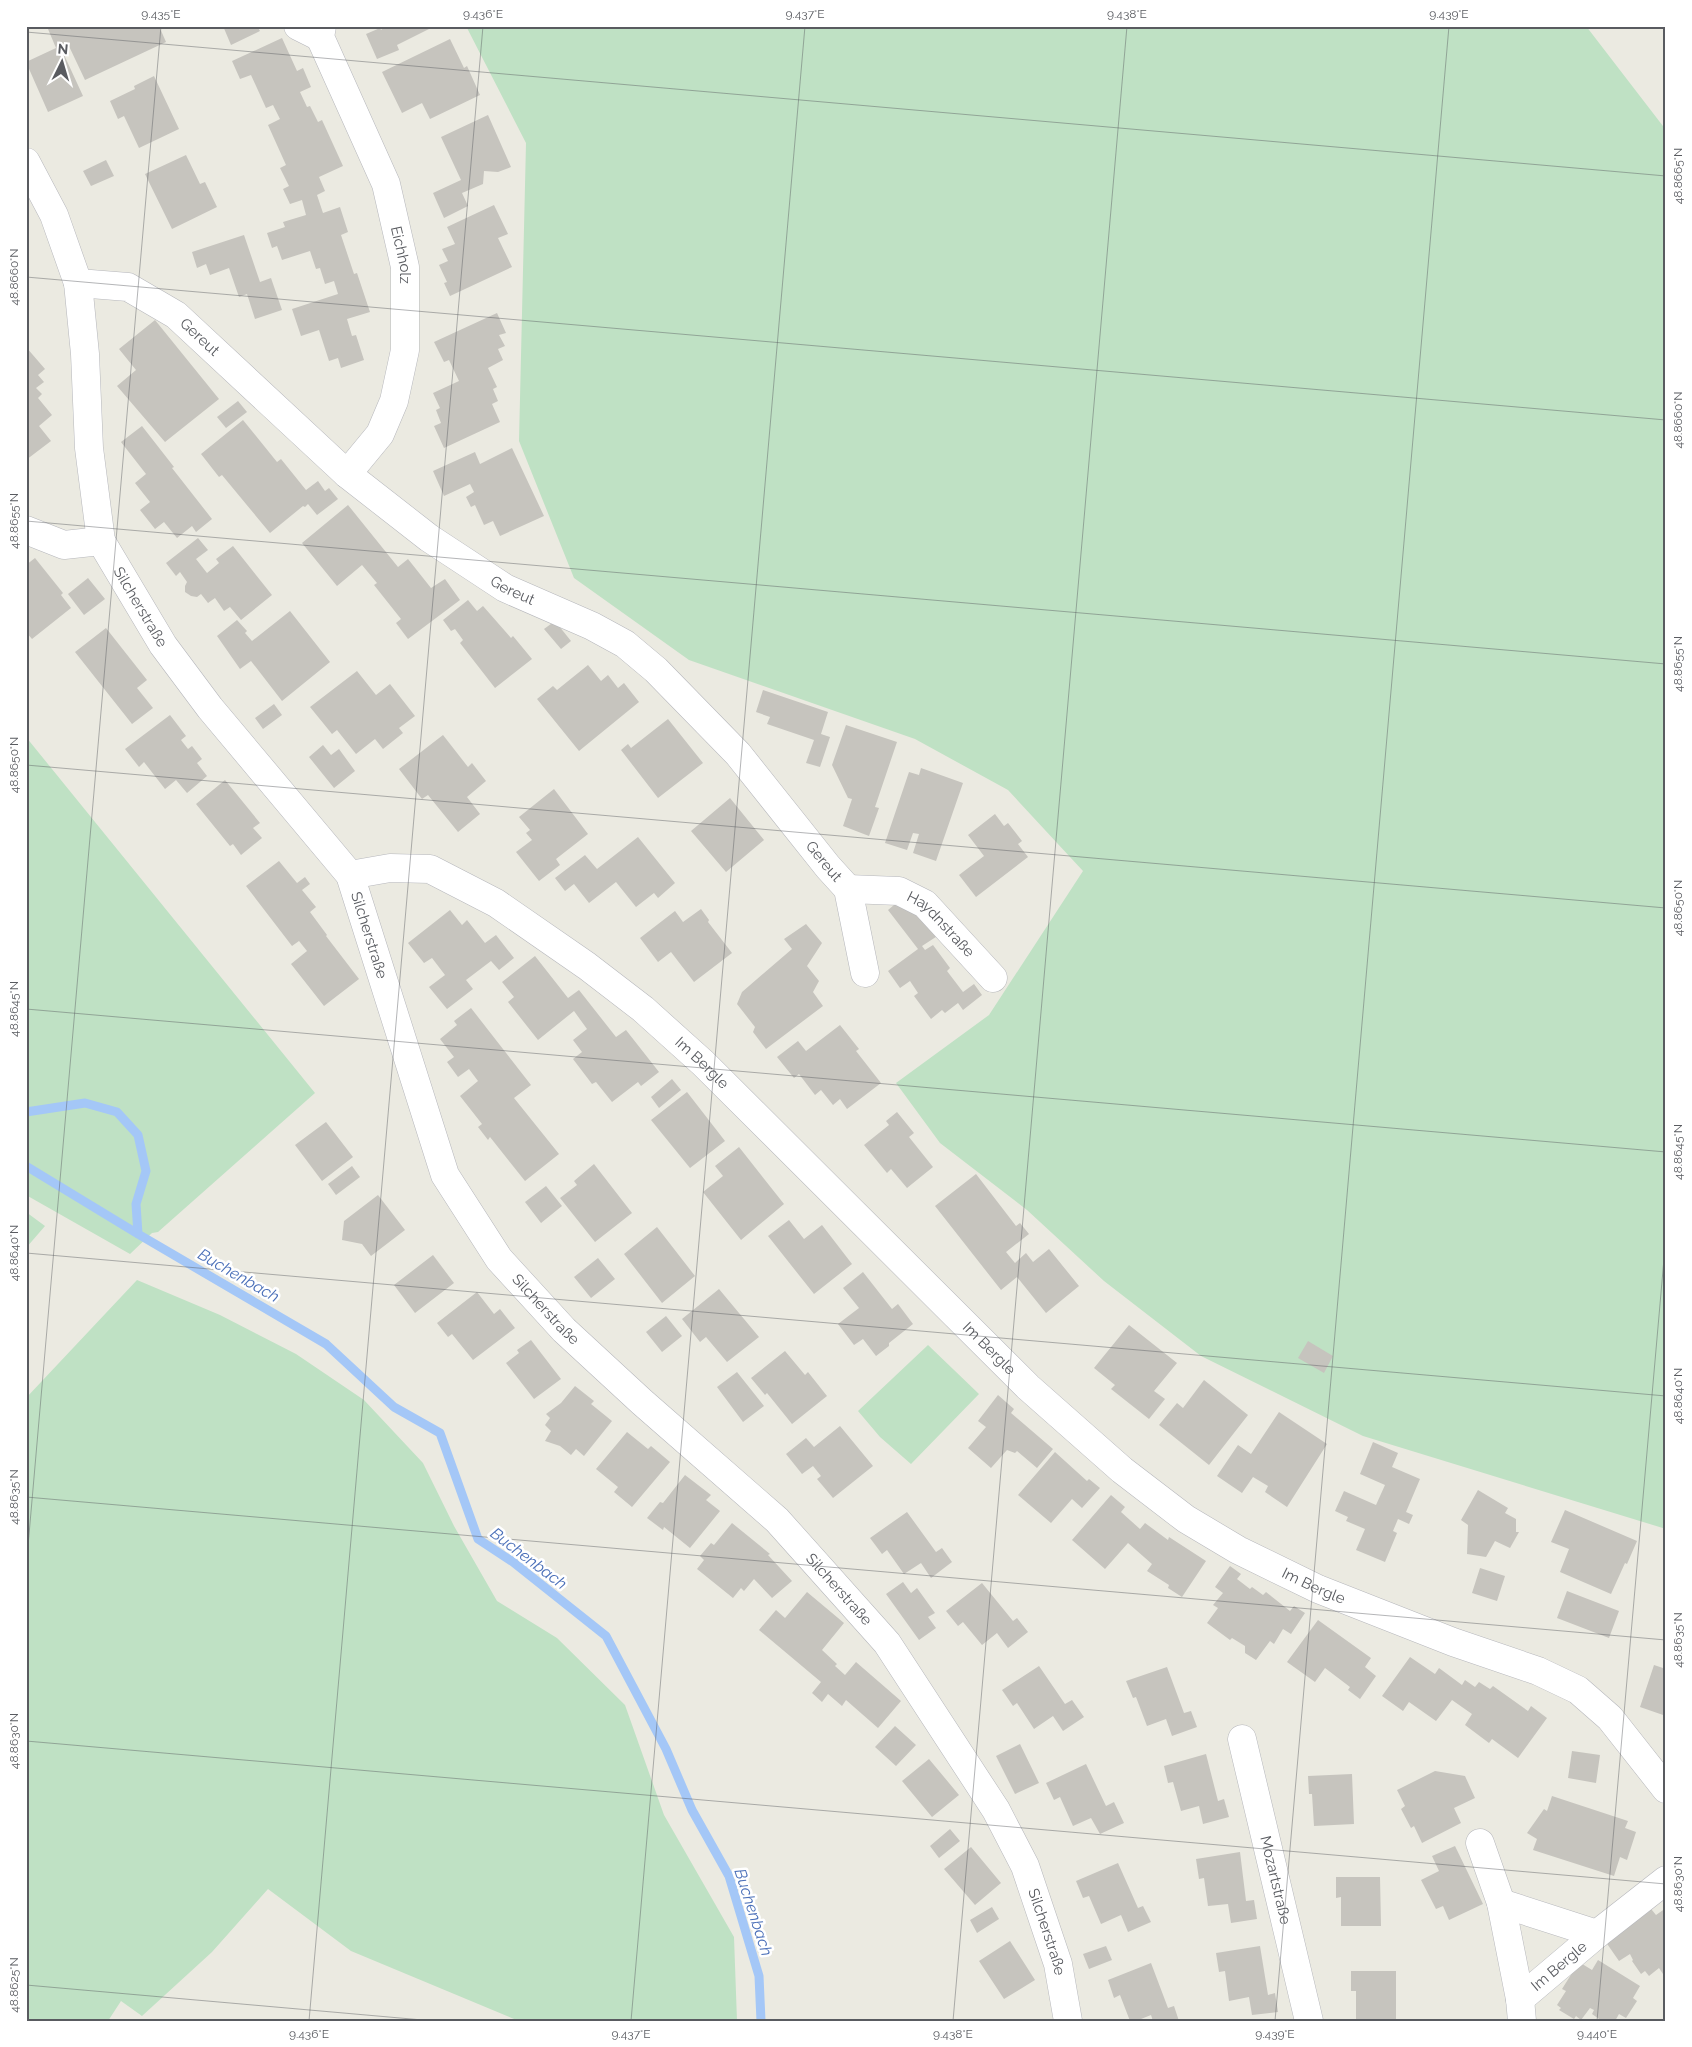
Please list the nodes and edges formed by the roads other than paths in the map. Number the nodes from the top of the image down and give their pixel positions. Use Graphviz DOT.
graph roads {
  1 [pos="313,30"];
  2 [pos="26,162"];
  3 [pos="78,284"];
  4 [pos="348,474"];
  5 [pos="26,530"];
  6 [pos="101,541"];
  7 [pos="350,876"];
  8 [pos="848,889"];
  9 [pos="865,973"];
  10 [pos="993,978"];
  11 [pos="1242,1740"];
  12 [pos="1666,1789"];
  13 [pos="1480,1843"];
  14 [pos="1666,1880"];
  15 [pos="1501,1903"];
  16 [pos="1597,1934"];
  17 [pos="1521,2010"];
  18 [pos="1068,2021"];
  19 [pos="1309,2021"];
  1 -- 4 [label="street, Eichholz"];
  2 -- 3 [label="street, Silcherstraße"];
  3 -- 4 [label="street, Gereut"];
  3 -- 6 [label="street, Silcherstraße"];
  4 -- 8 [label="street, Gereut"];
  5 -- 6 [label="street"];
  6 -- 7 [label="street, Silcherstraße"];
  7 -- 12 [label="street, Im Bergle"];
  7 -- 18 [label="street, Silcherstraße"];
  8 -- 9 [label="street, Gereut"];
  8 -- 10 [label="street, Haydnstraße"];
  11 -- 19 [label="street, Mozartstraße"];
  13 -- 15 [label="street, Im Bergle"];
  14 -- 16 [label="street, Im Bergle"];
  15 -- 16 [label="street, Im Bergle"];
  15 -- 17 [label="street, Im Bergle"];
  16 -- 17 [label="street, Im Bergle"];
}
